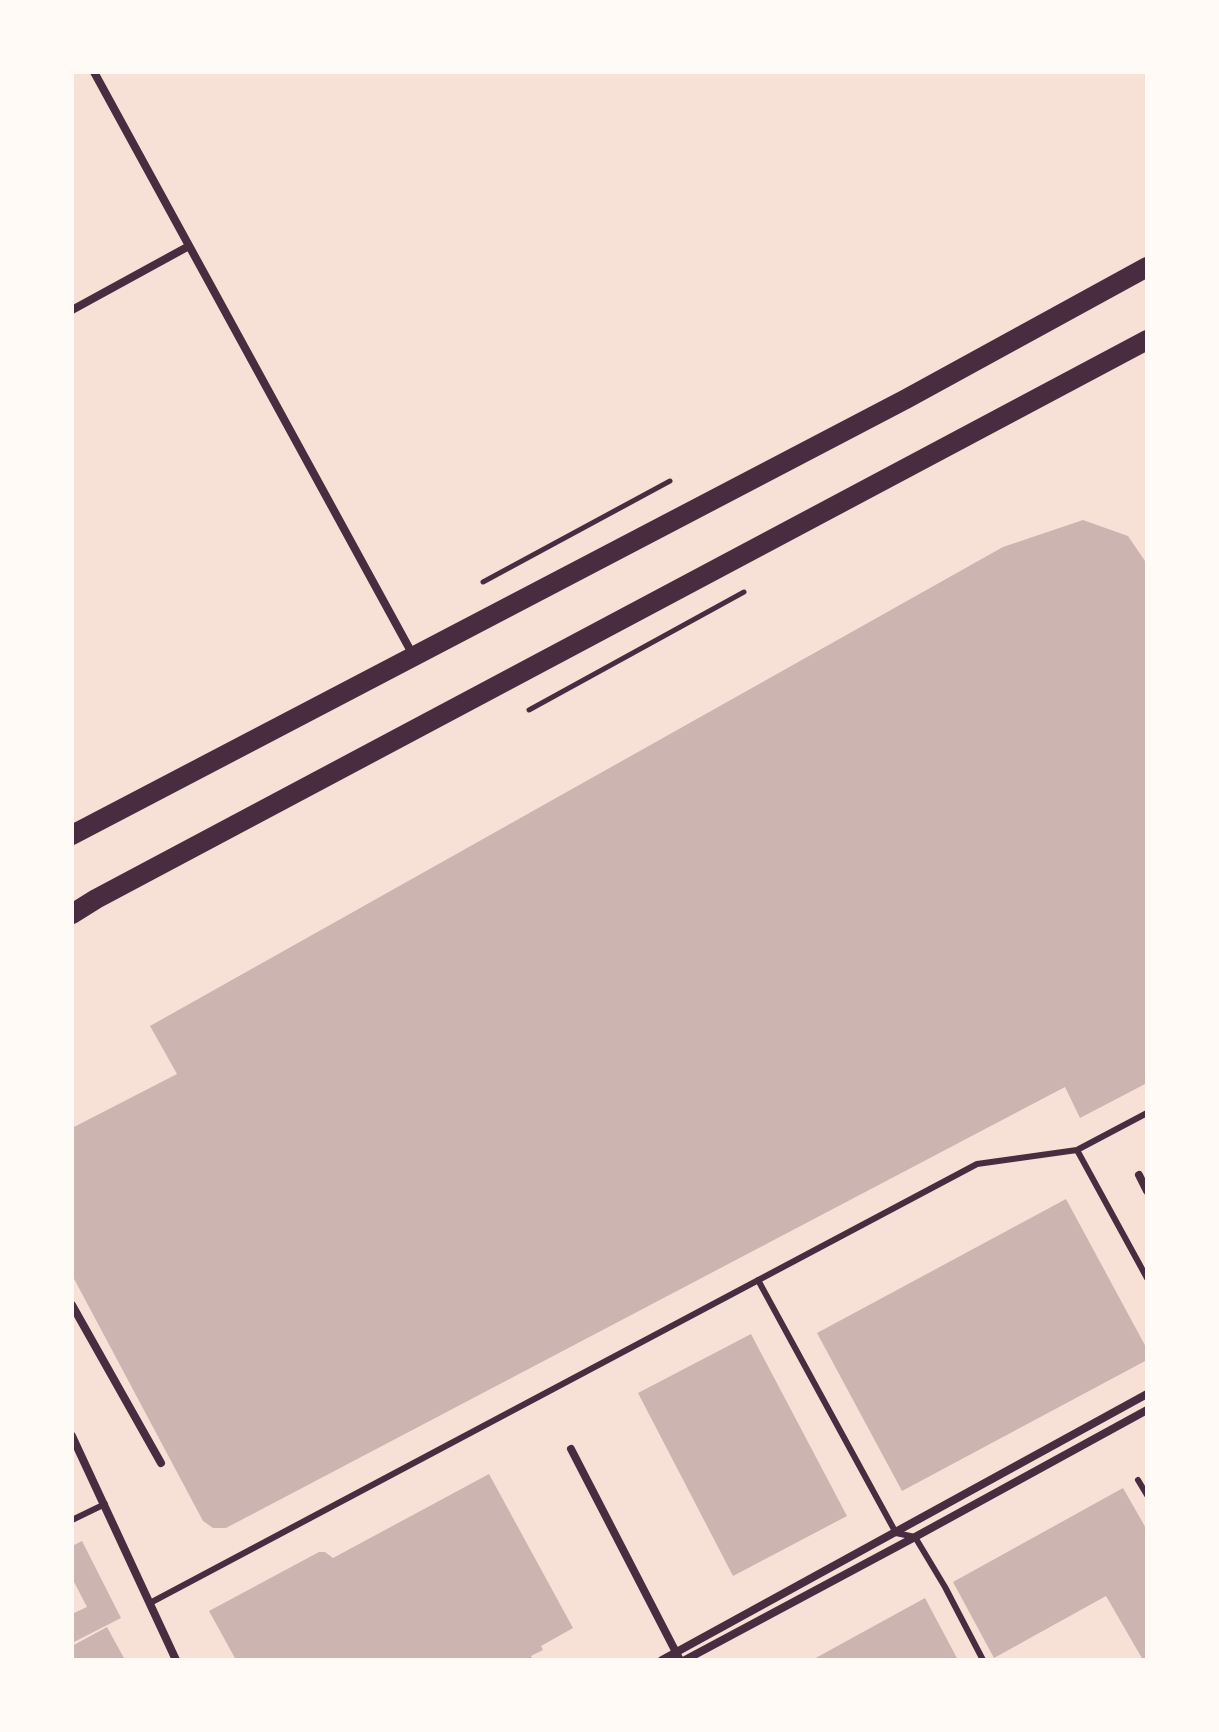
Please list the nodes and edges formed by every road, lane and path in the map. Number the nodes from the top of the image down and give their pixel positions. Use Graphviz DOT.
graph roads {
  1 [pos="94,72"];
  2 [pos="189,246"];
  3 [pos="1147,267"];
  4 [pos="72,310"];
  5 [pos="1147,340"];
  6 [pos="670,481"];
  7 [pos="483,582"];
  8 [pos="744,592"];
  9 [pos="413,655"];
  10 [pos="529,710"];
  11 [pos="73,835"];
  12 [pos="72,912"];
  13 [pos="1147,1113"];
  14 [pos="1077,1150"];
  15 [pos="1139,1175"];
  16 [pos="1147,1191"];
  17 [pos="1147,1278"];
  18 [pos="758,1280"];
  19 [pos="72,1305"];
  20 [pos="1147,1394"];
  21 [pos="1147,1410"];
  22 [pos="72,1436"];
  23 [pos="571,1449"];
  24 [pos="161,1463"];
  25 [pos="1138,1480"];
  26 [pos="1147,1495"];
  27 [pos="105,1504"];
  28 [pos="72,1520"];
  29 [pos="896,1533"];
  30 [pos="915,1537"];
  31 [pos="150,1603"];
  32 [pos="680,1658"];
  33 [pos="176,1660"];
  34 [pos="662,1660"];
  35 [pos="983,1660"];
  1 -- 2 [label="street"];
  2 -- 4 [label="street"];
  2 -- 9 [label="street"];
  3 -- 9 [label="main road"];
  5 -- 12 [label="main road"];
  6 -- 7 [label="path"];
  8 -- 10 [label="path"];
  9 -- 11 [label="main road"];
  13 -- 14 [label="lane"];
  14 -- 17 [label="lane"];
  14 -- 18 [label="lane"];
  15 -- 16 [label="street"];
  18 -- 29 [label="lane"];
  18 -- 31 [label="lane"];
  19 -- 24 [label="street"];
  20 -- 29 [label="street"];
  21 -- 30 [label="street"];
  22 -- 27 [label="street"];
  23 -- 32 [label="street"];
  25 -- 26 [label="lane"];
  27 -- 28 [label="lane"];
  27 -- 31 [label="street"];
  29 -- 30 [label="lane"];
  29 -- 32 [label="street"];
  30 -- 32 [label="street"];
  30 -- 35 [label="lane"];
  31 -- 33 [label="street"];
  32 -- 34 [label="street"];
}
